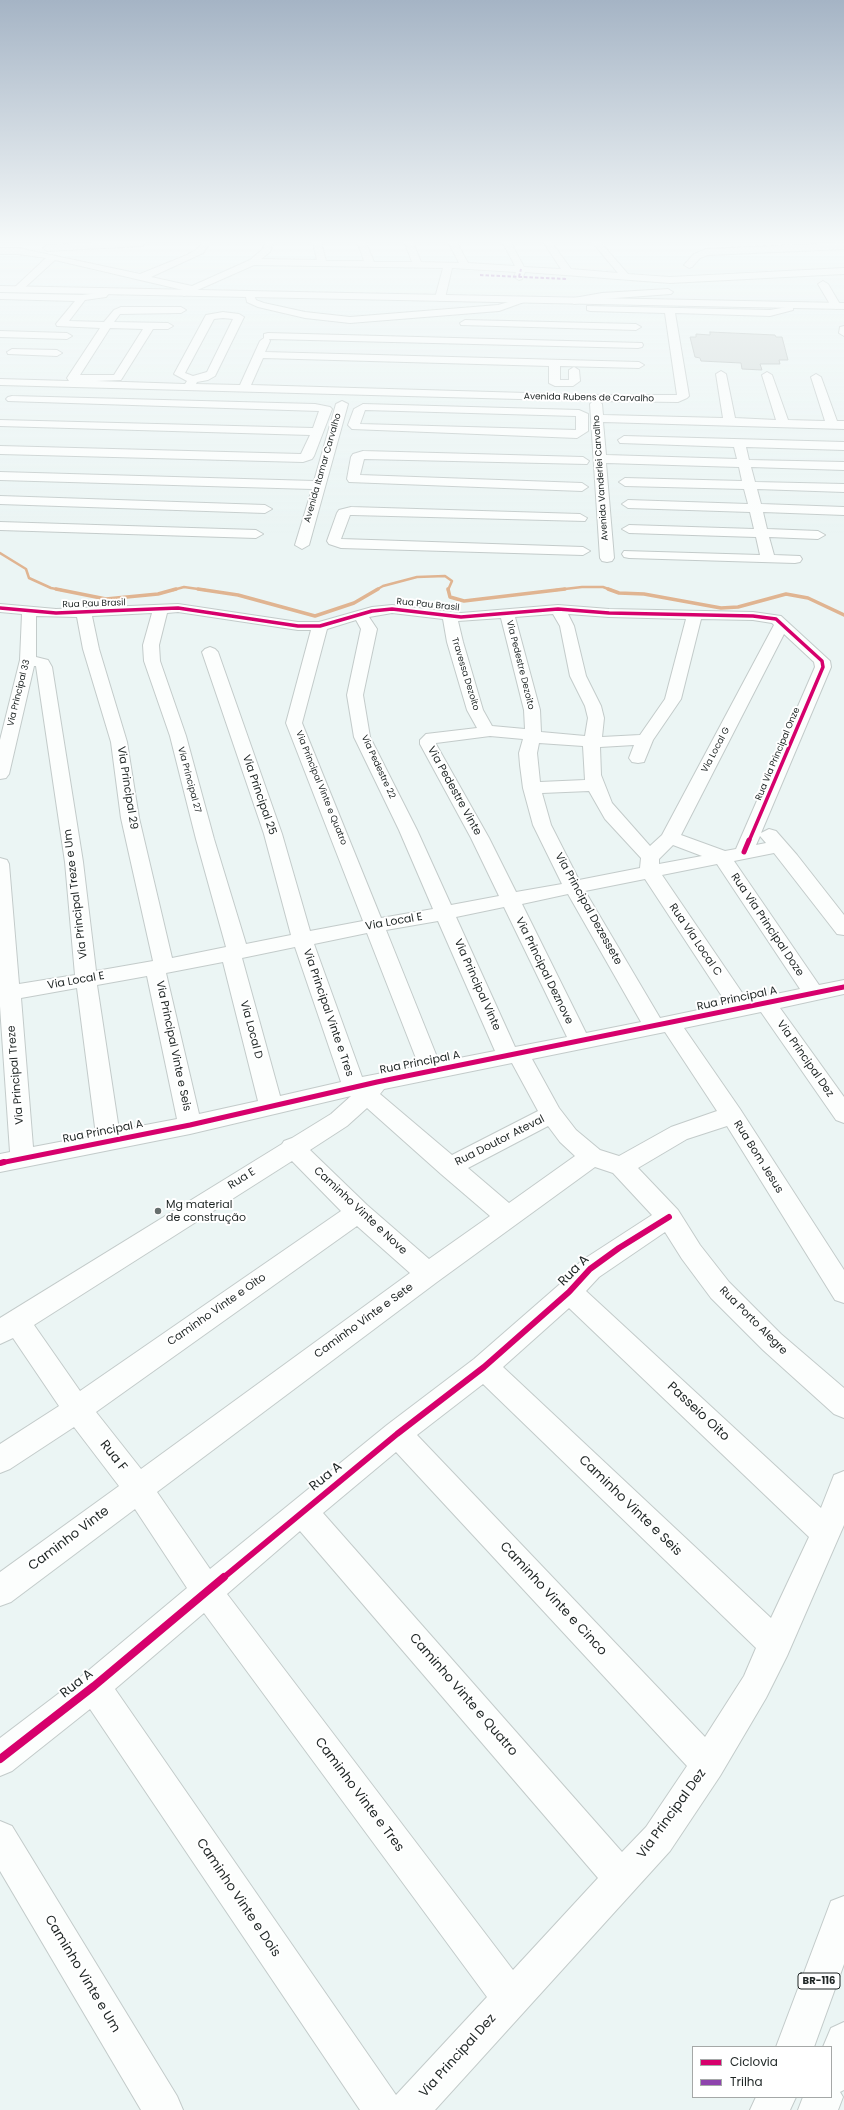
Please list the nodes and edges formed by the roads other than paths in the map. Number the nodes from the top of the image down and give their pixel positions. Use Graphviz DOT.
graph roads {
  1 [pos="21,341"];
  2 [pos="96,341"];
  3 [pos="140,341"];
  4 [pos="196,341"];
  5 [pos="227,341"];
  6 [pos="265,341"];
  7 [pos="390,341"];
  8 [pos="469,341"];
  9 [pos="638,341"];
  10 [pos="675,341"];
  11 [pos="550,344"];
  12 [pos="638,345"];
  13 [pos="12,352"];
  14 [pos="56,353"];
  15 [pos="189,355"];
  16 [pos="259,355"];
  17 [pos="220,356"];
  18 [pos="386,358"];
  19 [pos="4,362"];
  20 [pos="551,363"];
  21 [pos="574,370"];
  22 [pos="382,372"];
  23 [pos="721,374"];
  24 [pos="250,375"];
  25 [pos="265,375"];
  26 [pos="767,375"];
  27 [pos="816,377"];
  28 [pos="0,382"];
  29 [pos="24,382"];
  30 [pos="191,383"];
  31 [pos="244,388"];
  32 [pos="345,391"];
  33 [pos="485,395"];
  34 [pos="12,398"];
  35 [pos="596,398"];
  36 [pos="188,403"];
  37 [pos="421,408"];
  38 [pos="484,410"];
  39 [pos="0,414"];
  40 [pos="598,418"];
  41 [pos="730,422"];
  42 [pos="783,423"];
  43 [pos="0,424"];
  44 [pos="832,425"];
  45 [pos="844,425"];
  46 [pos="174,428"];
  47 [pos="418,429"];
  48 [pos="317,432"];
  49 [pos="480,432"];
  50 [pos="624,440"];
  51 [pos="739,443"];
  52 [pos="844,446"];
  53 [pos="0,450"];
  54 [pos="476,453"];
  55 [pos="158,455"];
  56 [pos="601,459"];
  57 [pos="583,461"];
  58 [pos="744,463"];
  59 [pos="324,466"];
  60 [pos="354,466"];
  61 [pos="844,466"];
  62 [pos="0,476"];
  63 [pos="79,479"];
  64 [pos="625,482"];
  65 [pos="274,484"];
  66 [pos="318,485"];
  67 [pos="750,485"];
  68 [pos="582,487"];
  69 [pos="471,488"];
  70 [pos="844,488"];
  71 [pos="0,500"];
  72 [pos="64,502"];
  73 [pos="628,504"];
  74 [pos="756,508"];
  75 [pos="265,509"];
  76 [pos="844,511"];
  77 [pos="580,518"];
  78 [pos="0,526"];
  79 [pos="306,526"];
  80 [pos="338,527"];
  81 [pos="46,528"];
  82 [pos="629,529"];
  83 [pos="463,531"];
  84 [pos="763,534"];
  85 [pos="818,535"];
  86 [pos="302,545"];
  87 [pos="584,551"];
  88 [pos="629,554"];
  89 [pos="607,558"];
  90 [pos="768,559"];
  91 [pos="795,559"];
  92 [pos="0,608"];
  93 [pos="161,609"];
  94 [pos="558,609"];
  95 [pos="29,612"];
  96 [pos="84,612"];
  97 [pos="507,613"];
  98 [pos="360,615"];
  99 [pos="450,616"];
  100 [pos="694,616"];
  101 [pos="782,624"];
  102 [pos="320,626"];
  103 [pos="210,652"];
  104 [pos="28,660"];
  105 [pos="490,731"];
  106 [pos="533,735"];
  107 [pos="645,740"];
  108 [pos="593,742"];
  109 [pos="638,758"];
  110 [pos="0,774"];
  111 [pos="596,785"];
  112 [pos="532,788"];
  113 [pos="758,822"];
  114 [pos="670,838"];
  115 [pos="778,846"];
  116 [pos="744,852"];
  117 [pos="721,856"];
  118 [pos="0,864"];
  119 [pos="649,864"];
  120 [pos="573,887"];
  121 [pos="509,900"];
  122 [pos="445,913"];
  123 [pos="375,925"];
  124 [pos="844,929"];
  125 [pos="302,939"];
  126 [pos="234,953"];
  127 [pos="160,967"];
  128 [pos="86,979"];
  129 [pos="841,992"];
  130 [pos="9,993"];
  131 [pos="814,993"];
  132 [pos="766,1003"];
  133 [pos="741,1008"];
  134 [pos="662,1025"];
  135 [pos="580,1042"];
  136 [pos="513,1055"];
  137 [pos="432,1071"];
  138 [pos="366,1088"];
  139 [pos="271,1106"];
  140 [pos="551,1114"];
  141 [pos="844,1114"];
  142 [pos="732,1115"];
  143 [pos="190,1125"];
  144 [pos="108,1141"];
  145 [pos="292,1147"];
  146 [pos="592,1157"];
  147 [pos="22,1158"];
  148 [pos="0,1163"];
  149 [pos="621,1166"];
  150 [pos="449,1167"];
  151 [pos="358,1212"];
  152 [pos="669,1217"];
  153 [pos="509,1218"];
  154 [pos="428,1274"];
  155 [pos="569,1292"];
  156 [pos="844,1292"];
  157 [pos="9,1327"];
  158 [pos="484,1367"];
  159 [pos="844,1406"];
  160 [pos="77,1409"];
  161 [pos="397,1434"];
  162 [pos="0,1460"];
  163 [pos="844,1485"];
  164 [pos="138,1488"];
  165 [pos="302,1511"];
  166 [pos="826,1533"];
  167 [pos="0,1591"];
  168 [pos="207,1592"];
  169 [pos="776,1644"];
  170 [pos="94,1686"];
  171 [pos="0,1759"];
  172 [pos="708,1764"];
  173 [pos="0,1838"];
  174 [pos="623,1879"];
  175 [pos="844,1914"];
  176 [pos="511,1998"];
  177 [pos="844,2041"];
  178 [pos="794,2046"];
  179 [pos="832,2073"];
  180 [pos="776,2098"];
  181 [pos="823,2098"];
  182 [pos="163,2110"];
  183 [pos="383,2110"];
  184 [pos="409,2110"];
  185 [pos="770,2110"];
  186 [pos="818,2110"];
  1 -- 13 [label="main road"];
  2 -- 3 [label="main road"];
  4 -- 15 [label="main road"];
  5 -- 17 [label="main road"];
  6 -- 16 [label="main road"];
  7 -- 18 [label="main road"];
  8 -- 11 [label="main road"];
  9 -- 12 [label="main road"];
  10 -- 35 [label="main road, Avenida Rubens de Carvalho"];
  11 -- 12 [label="main road"];
  11 -- 20 [label="main road"];
  12 -- 20 [label="main road"];
  13 -- 14 [label="main road"];
  13 -- 19 [label="main road"];
  15 -- 17 [label="main road"];
  15 -- 30 [label="main road"];
  16 -- 18 [label="main road"];
  16 -- 24 [label="main road"];
  17 -- 30 [label="main road"];
  18 -- 20 [label="main road"];
  18 -- 22 [label="main road"];
  20 -- 21 [label="main road"];
  23 -- 41 [label="main road"];
  24 -- 25 [label="main road"];
  24 -- 31 [label="main road"];
  26 -- 42 [label="main road"];
  27 -- 44 [label="main road"];
  28 -- 29 [label="main road, Avenida Rubens de Carvalho"];
  29 -- 30 [label="main road, Avenida Rubens de Carvalho"];
  29 -- 34 [label="main road"];
  30 -- 31 [label="main road, Avenida Rubens de Carvalho"];
  31 -- 32 [label="main road, Avenida Rubens de Carvalho"];
  32 -- 33 [label="main road, Avenida Rubens de Carvalho"];
  32 -- 59 [label="main road, Avenida Itamar Carvalho"];
  33 -- 35 [label="main road, Avenida Rubens de Carvalho"];
  33 -- 38 [label="main road"];
  34 -- 36 [label="main road"];
  34 -- 39 [label="main road"];
  35 -- 40 [label="main road, Avenida Vanderlei Carvalho"];
  36 -- 46 [label="main road"];
  36 -- 48 [label="main road"];
  37 -- 38 [label="main road"];
  37 -- 47 [label="main road"];
  37 -- 47 [label="main road"];
  38 -- 49 [label="main road"];
  38 -- 49 [label="main road"];
  40 -- 41 [label="main road"];
  40 -- 56 [label="main road, Avenida Vanderlei Carvalho"];
  41 -- 42 [label="main road"];
  42 -- 44 [label="main road"];
  43 -- 46 [label="main road"];
  44 -- 45 [label="main road"];
  46 -- 48 [label="main road"];
  46 -- 55 [label="main road"];
  47 -- 49 [label="main road"];
  48 -- 55 [label="main road"];
  50 -- 51 [label="main road"];
  51 -- 52 [label="main road"];
  51 -- 58 [label="main road"];
  53 -- 55 [label="main road"];
  54 -- 57 [label="main road"];
  54 -- 60 [label="main road"];
  54 -- 69 [label="main road"];
  56 -- 58 [label="main road"];
  56 -- 89 [label="main road, Avenida Vanderlei Carvalho"];
  58 -- 61 [label="main road"];
  58 -- 67 [label="main road"];
  59 -- 60 [label="main road"];
  59 -- 66 [label="main road, Avenida Itamar Carvalho"];
  60 -- 69 [label="main road"];
  62 -- 63 [label="main road"];
  63 -- 65 [label="main road"];
  63 -- 72 [label="main road"];
  64 -- 67 [label="main road"];
  65 -- 66 [label="main road"];
  65 -- 75 [label="main road"];
  66 -- 79 [label="main road, Avenida Itamar Carvalho"];
  67 -- 70 [label="main road"];
  67 -- 74 [label="main road"];
  68 -- 69 [label="main road"];
  71 -- 72 [label="main road"];
  72 -- 75 [label="main road"];
  72 -- 81 [label="main road"];
  73 -- 74 [label="main road"];
  74 -- 76 [label="main road"];
  74 -- 84 [label="main road"];
  75 -- 81 [label="main road"];
  77 -- 83 [label="main road"];
  78 -- 81 [label="main road"];
  79 -- 80 [label="main road"];
  79 -- 86 [label="main road, Avenida Itamar Carvalho"];
  80 -- 83 [label="main road"];
  80 -- 83 [label="main road"];
  82 -- 84 [label="main road"];
  83 -- 87 [label="main road"];
  84 -- 85 [label="main road"];
  84 -- 90 [label="main road"];
  88 -- 90 [label="main road"];
  90 -- 91 [label="main road"];
  92 -- 95 [label="main road, Rua Pau Brasil"];
  93 -- 96 [label="main road, Rua Pau Brasil"];
  93 -- 102 [label="main road, Rua Pau Brasil"];
  93 -- 126 [label="main road, Via Principal 27"];
  94 -- 97 [label="main road, Rua Pau Brasil"];
  94 -- 100 [label="main road, Rua Pau Brasil"];
  94 -- 108 [label="main road, Rua Via Local C"];
  95 -- 96 [label="main road, Rua Pau Brasil"];
  95 -- 104 [label="main road, Via Principal 33"];
  96 -- 127 [label="main road, Via Principal 29"];
  97 -- 99 [label="main road, Rua Pau Brasil"];
  97 -- 106 [label="main road, Via Pedestre Dezoito"];
  98 -- 99 [label="main road, Rua Pau Brasil"];
  98 -- 102 [label="main road, Rua Pau Brasil"];
  98 -- 122 [label="main road, Via Pedestre 22"];
  99 -- 105 [label="main road, Travessa Dezoito"];
  100 -- 101 [label="main road, Rua Pau Brasil"];
  100 -- 107 [label="main road"];
  101 -- 113 [label="main road, Rua Via Principal Onze"];
  101 -- 114 [label="main road, Via Local G"];
  102 -- 123 [label="main road, Via Principal Vinte e Quatro"];
  103 -- 125 [label="main road, Via Principal 25"];
  104 -- 110 [label="main road, Via Principal 33"];
  104 -- 128 [label="main road, Via Principal Treze e Um"];
  105 -- 106 [label="main road"];
  105 -- 121 [label="main road, Via Pedestre Vinte"];
  106 -- 108 [label="main road"];
  106 -- 112 [label="main road, Via Pedestre Dezoito"];
  107 -- 108 [label="main road"];
  107 -- 109 [label="main road"];
  108 -- 111 [label="main road, Rua Via Local C"];
  111 -- 112 [label="main road"];
  111 -- 119 [label="main road, Rua Via Local C"];
  112 -- 120 [label="main road, Via Principal Dezessete"];
  113 -- 115 [label="main road"];
  113 -- 116 [label="main road, Rua Via Principal Onze"];
  114 -- 117 [label="main road"];
  114 -- 119 [label="main road, Via Local G"];
  115 -- 116 [label="main road, Via Local E"];
  115 -- 124 [label="main road"];
  116 -- 117 [label="main road, Via Local E"];
  117 -- 119 [label="main road, Via Local E"];
  117 -- 131 [label="main road, Rua Via Principal Doze"];
  118 -- 130 [label="main road"];
  119 -- 120 [label="main road, Via Local E"];
  119 -- 133 [label="main road, Rua Via Local C"];
  120 -- 121 [label="main road, Via Local E"];
  120 -- 134 [label="main road, Via Principal Dezessete"];
  121 -- 122 [label="main road, Via Local E"];
  121 -- 135 [label="main road, Via Principal Deznove"];
  122 -- 123 [label="main road, Via Local E"];
  122 -- 136 [label="main road, Via Principal Vinte"];
  123 -- 125 [label="main road, Via Local E"];
  123 -- 137 [label="main road, Via Principal Vinte e Quatro"];
  125 -- 126 [label="main road, Via Local E"];
  125 -- 138 [label="main road, Via Principal Vinte e Tres"];
  126 -- 127 [label="main road, Via Local E"];
  126 -- 139 [label="main road, Via Local D"];
  127 -- 128 [label="main road, Via Local E"];
  127 -- 143 [label="main road, Via Principal Vinte e Seis"];
  128 -- 130 [label="main road, Via Local E"];
  128 -- 144 [label="main road, Via Principal Treze e Um"];
  129 -- 131 [label="main road, Rua Principal A"];
  130 -- 147 [label="main road, Via Principal Treze"];
  131 -- 132 [label="main road, Rua Principal A"];
  132 -- 133 [label="main road, Rua Principal A"];
  132 -- 141 [label="main road, Via Principal Dez"];
  133 -- 134 [label="main road, Rua Principal A"];
  134 -- 135 [label="main road, Rua Principal A"];
  134 -- 142 [label="main road, Rua Bom Jesus"];
  135 -- 136 [label="main road, Rua Principal A"];
  136 -- 137 [label="main road, Rua Principal A"];
  136 -- 140 [label="main road, Rua Porto Alegre"];
  137 -- 138 [label="main road, Rua Principal A"];
  138 -- 139 [label="main road, Rua Principal A"];
  138 -- 145 [label="main road, Rua E"];
  138 -- 150 [label="main road"];
  139 -- 143 [label="main road, Rua Principal A"];
  140 -- 146 [label="main road, Rua Porto Alegre"];
  140 -- 150 [label="main road, Rua Doutor Ateval"];
  142 -- 149 [label="main road"];
  142 -- 156 [label="main road, Rua Bom Jesus"];
  143 -- 144 [label="main road, Rua Principal A"];
  144 -- 147 [label="main road, Rua Principal A"];
  145 -- 151 [label="main road, Caminho Vinte e Nove"];
  145 -- 157 [label="main road, Rua E"];
  146 -- 149 [label="main road, Rua Porto Alegre"];
  146 -- 153 [label="main road, Caminho Vinte e Sete"];
  147 -- 148 [label="main road, Rua Principal A"];
  149 -- 152 [label="main road, Rua Porto Alegre"];
  150 -- 153 [label="main road"];
  151 -- 154 [label="main road, Caminho Vinte e Nove"];
  151 -- 160 [label="main road, Caminho Vinte e Oito"];
  152 -- 155 [label="main road, Rua A"];
  152 -- 159 [label="main road, Rua Porto Alegre"];
  153 -- 154 [label="main road, Caminho Vinte e Sete"];
  154 -- 164 [label="main road, Caminho Vinte e Sete"];
  155 -- 158 [label="main road, Rua A"];
  155 -- 166 [label="main road, Passeio Oito"];
  157 -- 160 [label="main road, Rua F"];
  158 -- 161 [label="main road, Rua A"];
  158 -- 169 [label="main road, Caminho Vinte e Seis"];
  160 -- 162 [label="main road, Caminho Vinte e Oito"];
  160 -- 164 [label="main road, Rua F"];
  161 -- 165 [label="main road, Rua A"];
  161 -- 172 [label="main road, Caminho Vinte e Cinco"];
  163 -- 166 [label="main road, Via Principal Dez"];
  164 -- 167 [label="main road, Caminho Vinte"];
  164 -- 168 [label="main road, Rua F"];
  165 -- 168 [label="main road, Rua A"];
  165 -- 174 [label="main road, Caminho Vinte e Quatro"];
  166 -- 169 [label="main road, Via Principal Dez"];
  168 -- 170 [label="main road, Rua A"];
  168 -- 176 [label="main road, Caminho Vinte e Tres"];
  169 -- 172 [label="main road, Via Principal Dez"];
  170 -- 171 [label="main road, Rua A"];
  170 -- 183 [label="main road, Caminho Vinte e Dois"];
  172 -- 174 [label="main road, Via Principal Dez"];
  173 -- 182 [label="main road, Caminho Vinte e Um"];
  174 -- 176 [label="main road, Via Principal Dez"];
  175 -- 178 [label="main road, BR-116"];
  176 -- 184 [label="main road, Via Principal Dez"];
  177 -- 179 [label="main road"];
  180 -- 185 [label="main road"];
  181 -- 186 [label="main road"];
}
